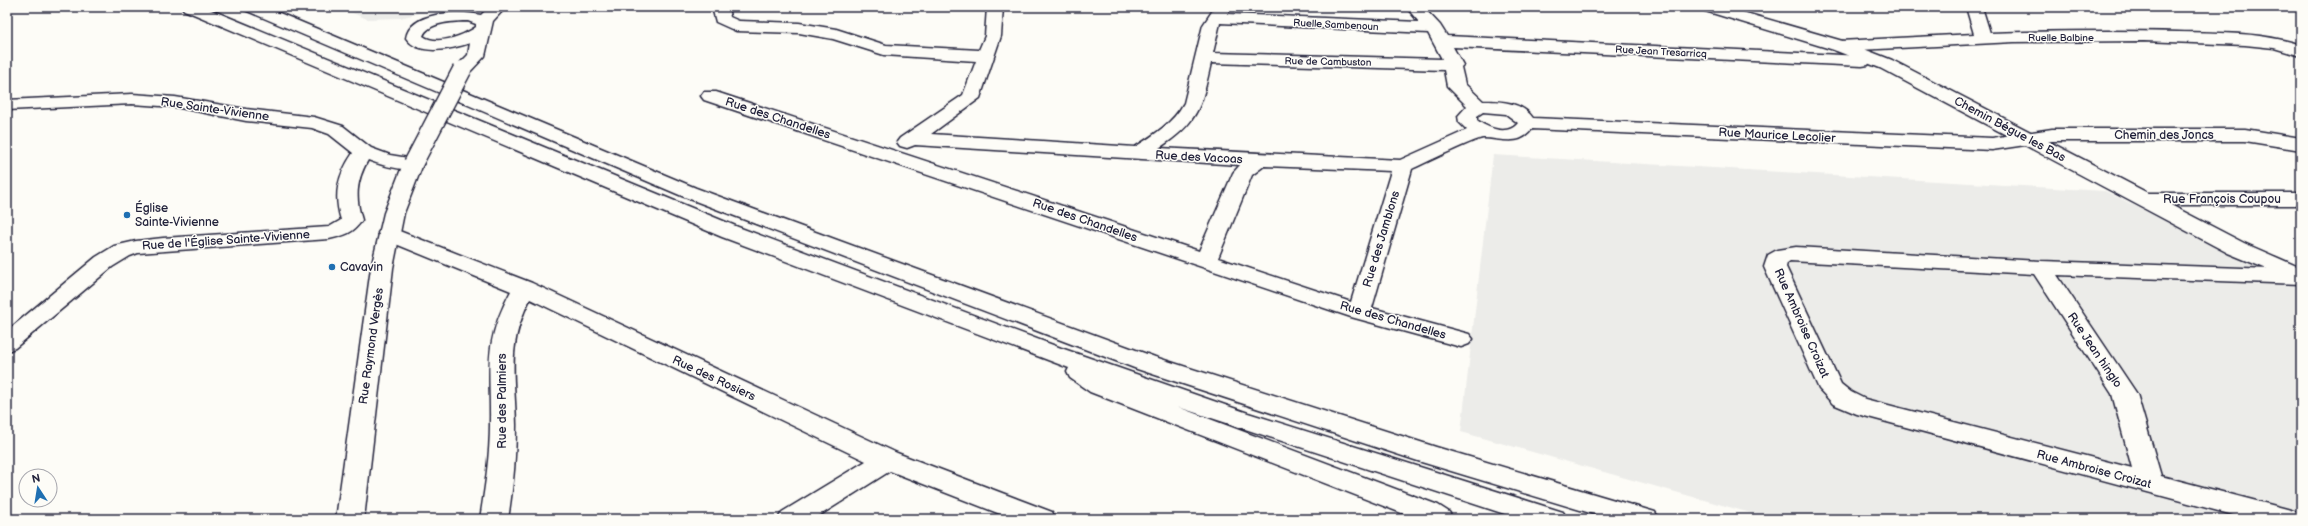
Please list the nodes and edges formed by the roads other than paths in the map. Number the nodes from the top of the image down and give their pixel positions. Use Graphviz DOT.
graph roads {
  1 [pos="190,7"];
  2 [pos="251,7"];
  3 [pos="498,7"];
  4 [pos="720,7"];
  5 [pos="995,7"];
  6 [pos="1414,7"];
  7 [pos="1708,7"];
  8 [pos="1974,7"];
  9 [pos="1219,12"];
  10 [pos="483,20"];
  11 [pos="2300,33"];
  12 [pos="1438,35"];
  13 [pos="1983,37"];
  14 [pos="451,43"];
  15 [pos="2282,43"];
  16 [pos="1840,46"];
  17 [pos="2301,51"];
  18 [pos="986,56"];
  19 [pos="1203,58"];
  20 [pos="1879,61"];
  21 [pos="1454,65"];
  22 [pos="462,70"];
  23 [pos="710,96"];
  24 [pos="7,105"];
  25 [pos="1479,107"];
  26 [pos="1527,123"];
  27 [pos="1481,131"];
  28 [pos="2027,138"];
  29 [pos="911,139"];
  30 [pos="2301,144"];
  31 [pos="364,152"];
  32 [pos="1138,153"];
  33 [pos="889,154"];
  34 [pos="1261,160"];
  35 [pos="412,164"];
  36 [pos="1403,166"];
  37 [pos="2144,199"];
  38 [pos="2301,199"];
  39 [pos="388,233"];
  40 [pos="1206,260"];
  41 [pos="2041,268"];
  42 [pos="2301,277"];
  43 [pos="524,288"];
  44 [pos="1359,312"];
  45 [pos="1461,339"];
  46 [pos="7,343"];
  47 [pos="1052,353"];
  48 [pos="888,460"];
  49 [pos="2150,484"];
  50 [pos="350,519"];
  51 [pos="494,519"];
  52 [pos="792,519"];
  53 [pos="1042,519"];
  54 [pos="1439,519"];
  55 [pos="1553,519"];
  56 [pos="1645,519"];
  57 [pos="2287,519"];
  1 -- 47 [label="main road"];
  2 -- 56 [label="main road"];
  3 -- 10 [label="main road, Rue Raymond Vergès"];
  4 -- 18 [label="main road"];
  5 -- 18 [label="main road"];
  6 -- 12 [label="main road"];
  7 -- 16 [label="main road, Chemin Bégue les Bas"];
  8 -- 13 [label="main road"];
  9 -- 12 [label="main road, Ruelle Sambenoun"];
  9 -- 19 [label="main road"];
  10 -- 14 [label="main road"];
  10 -- 14 [label="main road"];
  10 -- 22 [label="main road, Rue Raymond Vergès"];
  11 -- 15 [label="main road"];
  12 -- 20 [label="main road, Rue Jean Tresarricq"];
  12 -- 21 [label="main road"];
  13 -- 15 [label="main road, Ruelle Balbine"];
  13 -- 16 [label="main road, Ruelle Balbine"];
  14 -- 22 [label="main road"];
  15 -- 17 [label="main road, Ruelle Balbine"];
  16 -- 20 [label="main road, Chemin Bégue les Bas"];
  18 -- 29 [label="main road"];
  19 -- 21 [label="main road, Rue de Cambuston"];
  19 -- 32 [label="main road"];
  20 -- 28 [label="main road, Chemin Bégue les Bas"];
  21 -- 25 [label="main road"];
  22 -- 35 [label="main road, Rue Raymond Vergès, bridge"];
  23 -- 33 [label="main road, Rue des Chandelles"];
  24 -- 31 [label="main road, Rue Sainte-Vivienne"];
  25 -- 26 [label="main road"];
  25 -- 27 [label="main road"];
  26 -- 27 [label="main road"];
  26 -- 28 [label="main road, Rue Maurice Lecolier"];
  27 -- 36 [label="main road, Rue des Vacoas"];
  28 -- 30 [label="main road, Chemin des Joncs"];
  28 -- 37 [label="main road, Chemin Bégue les Bas"];
  29 -- 32 [label="main road, Rue des Vacoas"];
  29 -- 33 [label="main road"];
  31 -- 35 [label="main road, Rue Sainte-Vivienne"];
  31 -- 46 [label="main road, Rue de l'Église Sainte-Vivienne"];
  32 -- 34 [label="main road, Rue des Vacoas"];
  33 -- 40 [label="main road, Rue des Chandelles"];
  34 -- 36 [label="main road, Rue des Vacoas"];
  34 -- 40 [label="main road"];
  35 -- 39 [label="main road, Rue Raymond Vergès"];
  36 -- 44 [label="main road, Rue des Jamblons"];
  37 -- 38 [label="main road, Rue François Coupou"];
  37 -- 42 [label="main road, Chemin Bégue les Bas"];
  39 -- 43 [label="main road, Rue des Rosiers"];
  39 -- 50 [label="main road, Rue Raymond Vergès"];
  40 -- 44 [label="main road, Rue des Chandelles"];
  41 -- 42 [label="main road, Rue Ambroise Croizat"];
  41 -- 49 [label="main road, Rue Jean hinglo"];
  41 -- 49 [label="main road, Rue Ambroise Croizat"];
  43 -- 48 [label="main road, Rue des Rosiers"];
  43 -- 51 [label="main road, Rue des Palmiers"];
  44 -- 45 [label="main road, Rue des Chandelles"];
  47 -- 54 [label="main road"];
  47 -- 55 [label="main road"];
  48 -- 52 [label="main road"];
  48 -- 53 [label="main road, Rue des Rosiers"];
  49 -- 57 [label="main road, Rue Ambroise Croizat"];
}
